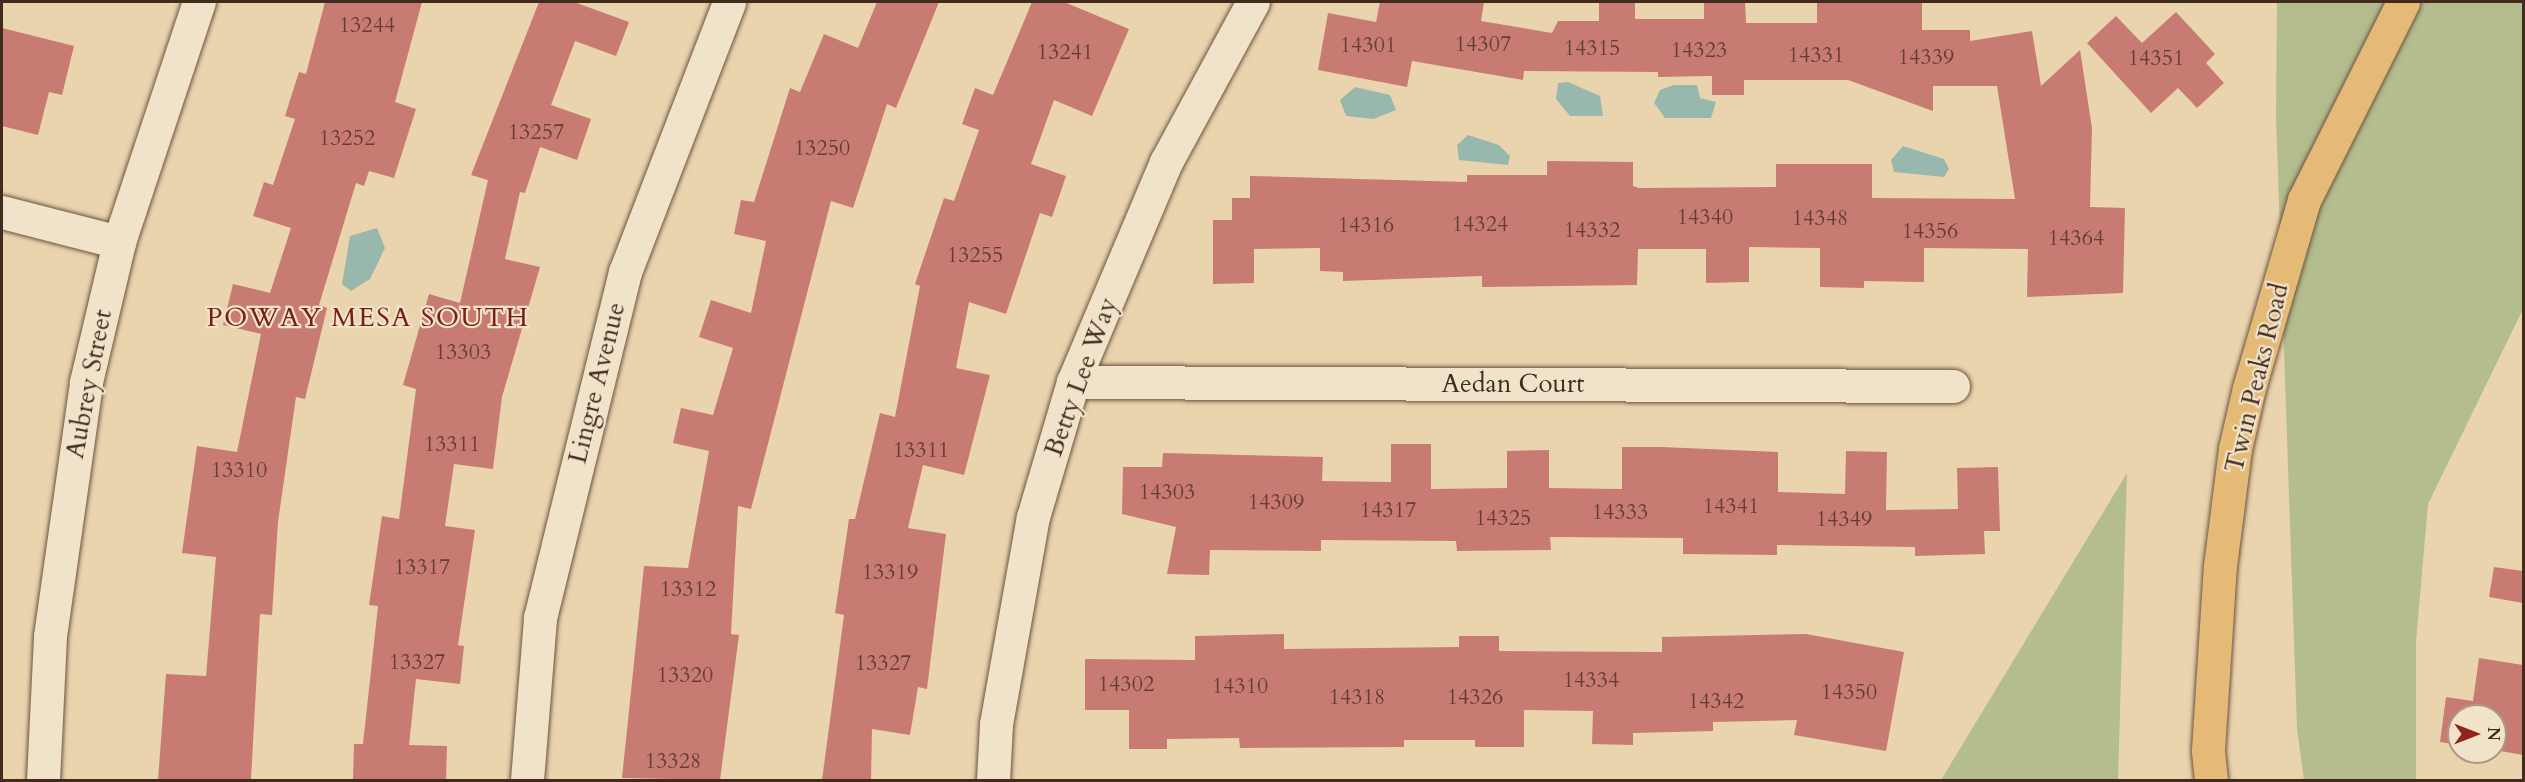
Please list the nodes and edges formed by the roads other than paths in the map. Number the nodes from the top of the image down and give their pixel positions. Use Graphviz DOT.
graph roads {
  1 [pos="199,2"];
  2 [pos="729,2"];
  3 [pos="1253,2"];
  4 [pos="2403,2"];
  5 [pos="2,212"];
  6 [pos="118,242"];
  7 [pos="1073,382"];
  8 [pos="1953,386"];
  9 [pos="43,780"];
  10 [pos="527,780"];
  11 [pos="993,780"];
  12 [pos="2211,780"];
  1 -- 6 [label="street, Aubrey Street"];
  2 -- 10 [label="street, Lingre Avenue"];
  3 -- 7 [label="street, Betty Lee Way"];
  4 -- 12 [label="main road, Twin Peaks Road"];
  5 -- 6 [label="street"];
  6 -- 9 [label="street, Aubrey Street"];
  7 -- 8 [label="street, Aedan Court"];
  7 -- 11 [label="street, Betty Lee Way"];
}
